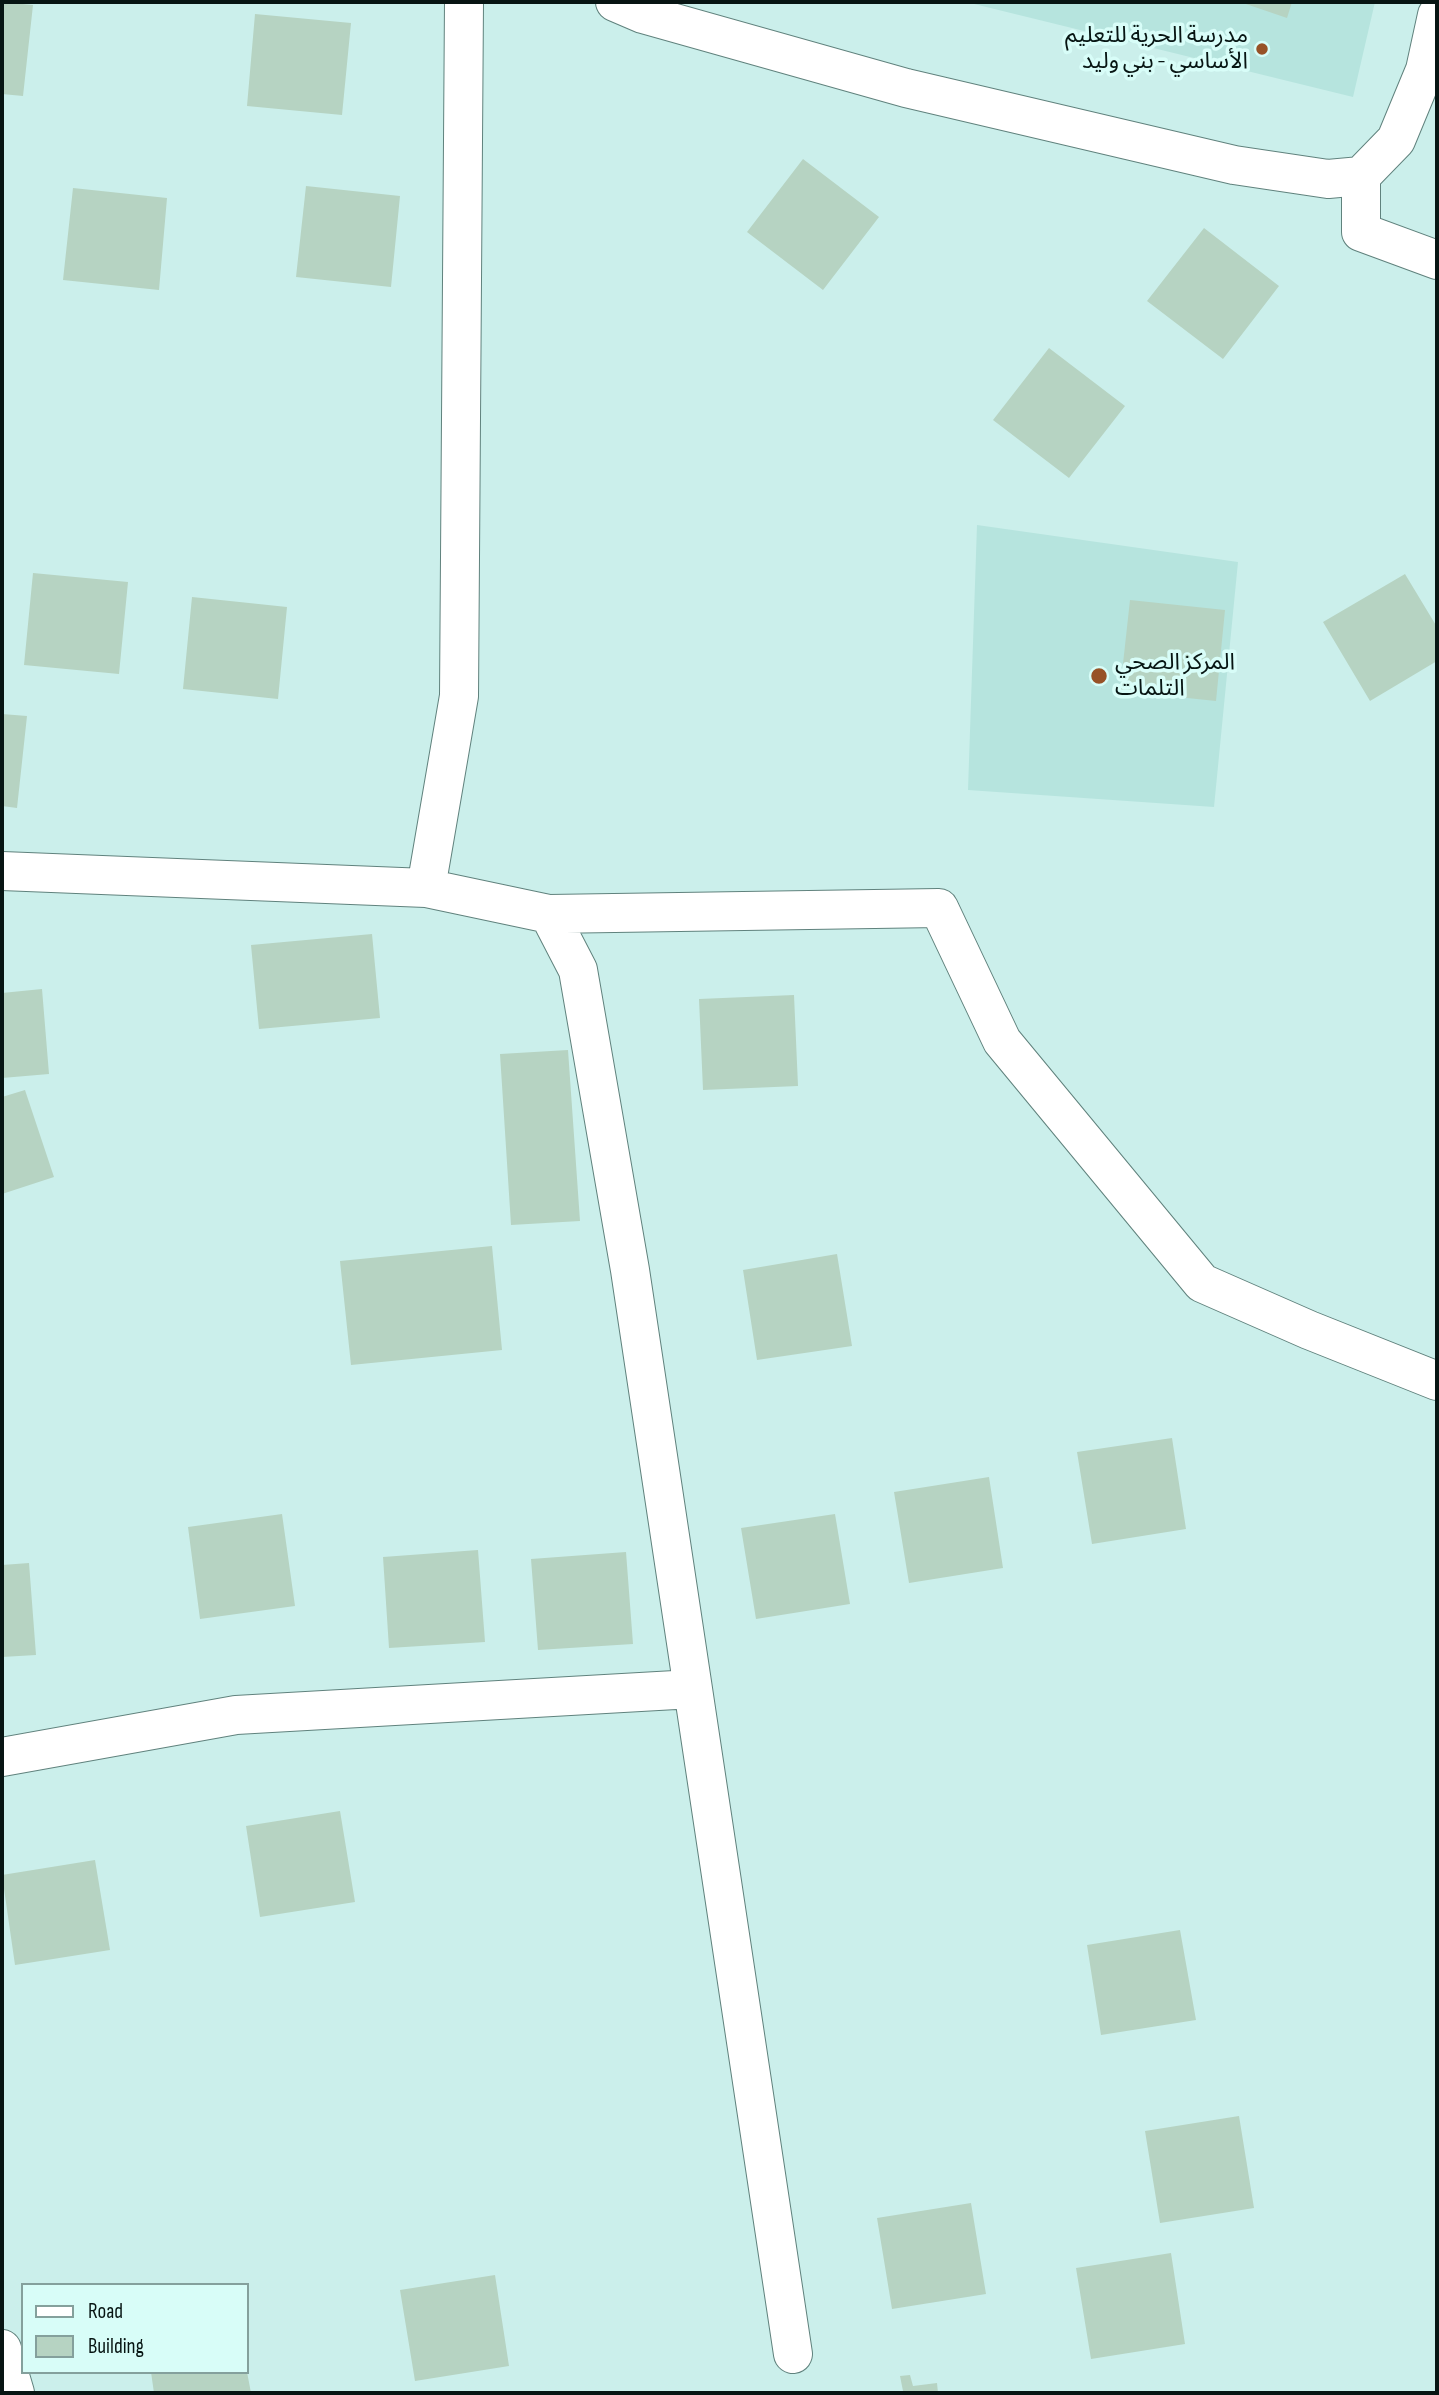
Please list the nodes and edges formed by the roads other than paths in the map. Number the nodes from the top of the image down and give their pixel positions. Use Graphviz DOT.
graph roads {
  1 [pos="464,2"];
  2 [pos="615,2"];
  3 [pos="1437,15"];
  4 [pos="1361,176"];
  5 [pos="1437,260"];
  6 [pos="2,871"];
  7 [pos="426,888"];
  8 [pos="550,914"];
  9 [pos="1437,1381"];
  10 [pos="693,1689"];
  11 [pos="2,1757"];
  12 [pos="2,2348"];
  13 [pos="793,2354"];
  14 [pos="15,2393"];
  1 -- 7 [label="street"];
  2 -- 4 [label="street"];
  3 -- 4 [label="street"];
  4 -- 5 [label="street"];
  6 -- 7 [label="street"];
  7 -- 8 [label="street"];
  8 -- 9 [label="street"];
  8 -- 10 [label="street"];
  10 -- 11 [label="street"];
  10 -- 13 [label="street"];
  12 -- 14 [label="street"];
}
